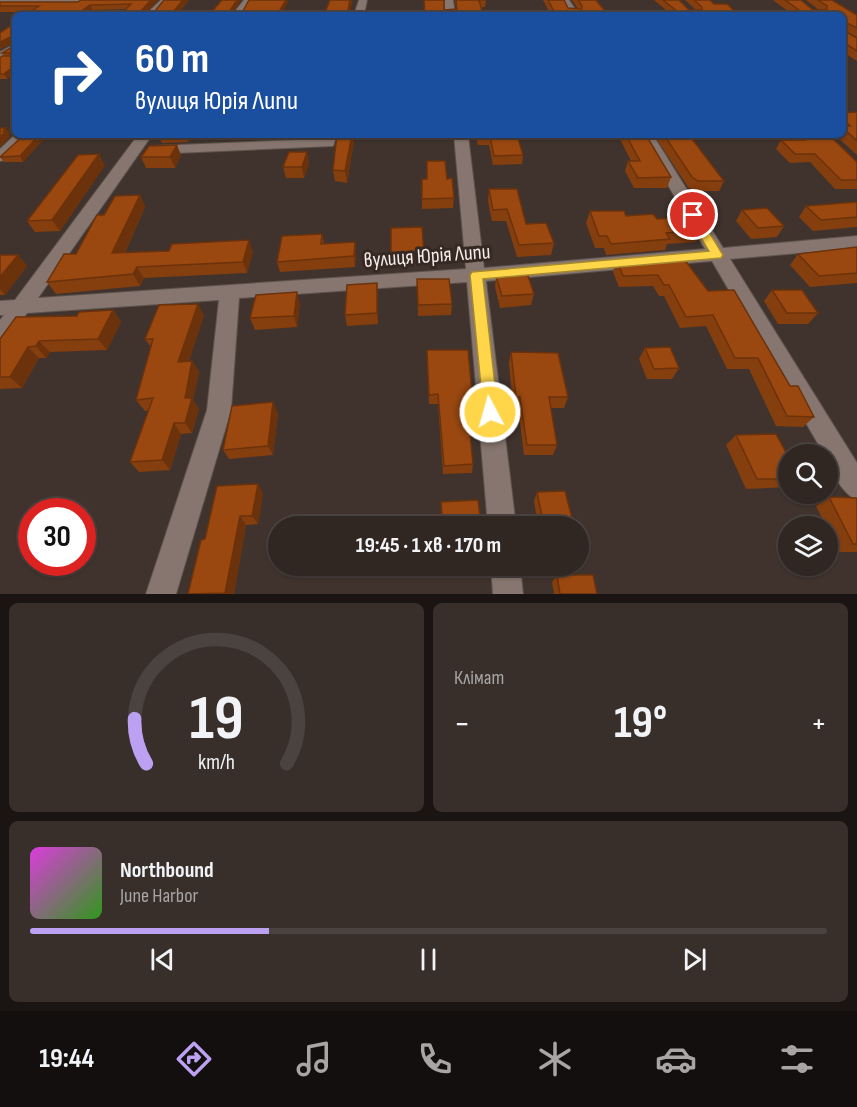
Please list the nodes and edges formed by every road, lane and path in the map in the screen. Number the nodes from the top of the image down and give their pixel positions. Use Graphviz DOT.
graph roads {
  1 [pos="166,0"];
  2 [pos="82,1"];
  3 [pos="0,2"];
  4 [pos="66,12"];
  5 [pos="153,12"];
  6 [pos="20,138"];
  7 [pos="143,138"];
  8 [pos="329,138"];
  9 [pos="461,138"];
  10 [pos="648,138"];
  11 [pos="133,151"];
  12 [pos="0,157"];
  13 [pos="857,242"];
  14 [pos="717,255"];
  15 [pos="476,275"];
  16 [pos="231,291"];
  17 [pos="24,306"];
  18 [pos="0,308"];
  19 [pos="0,336"];
  20 [pos="857,487"];
  21 [pos="501,516"];
  22 [pos="507,576"];
  23 [pos="161,594"];
  24 [pos="508,594"];
  1 -- 5 [label="street"];
  2 -- 3 [label="street"];
  2 -- 4 [label="street"];
  6 -- 12 [label="street"];
  7 -- 11 [label="street"];
  8 -- 11 [label="street"];
  9 -- 15 [label="street"];
  10 -- 14 [label="street"];
  11 -- 17 [label="street"];
  13 -- 14 [label="street, вулиця Юрія Липи"];
  14 -- 15 [label="street, вулиця Юрія Липи"];
  14 -- 20 [label="street"];
  15 -- 16 [label="street, вулиця Юрія Липи"];
  15 -- 21 [label="street"];
  16 -- 17 [label="street, вулиця Юрія Липи"];
  16 -- 23 [label="street"];
  17 -- 18 [label="street, вулиця Юрія Липи"];
  17 -- 19 [label="street"];
  22 -- 24 [label="street"];
}
